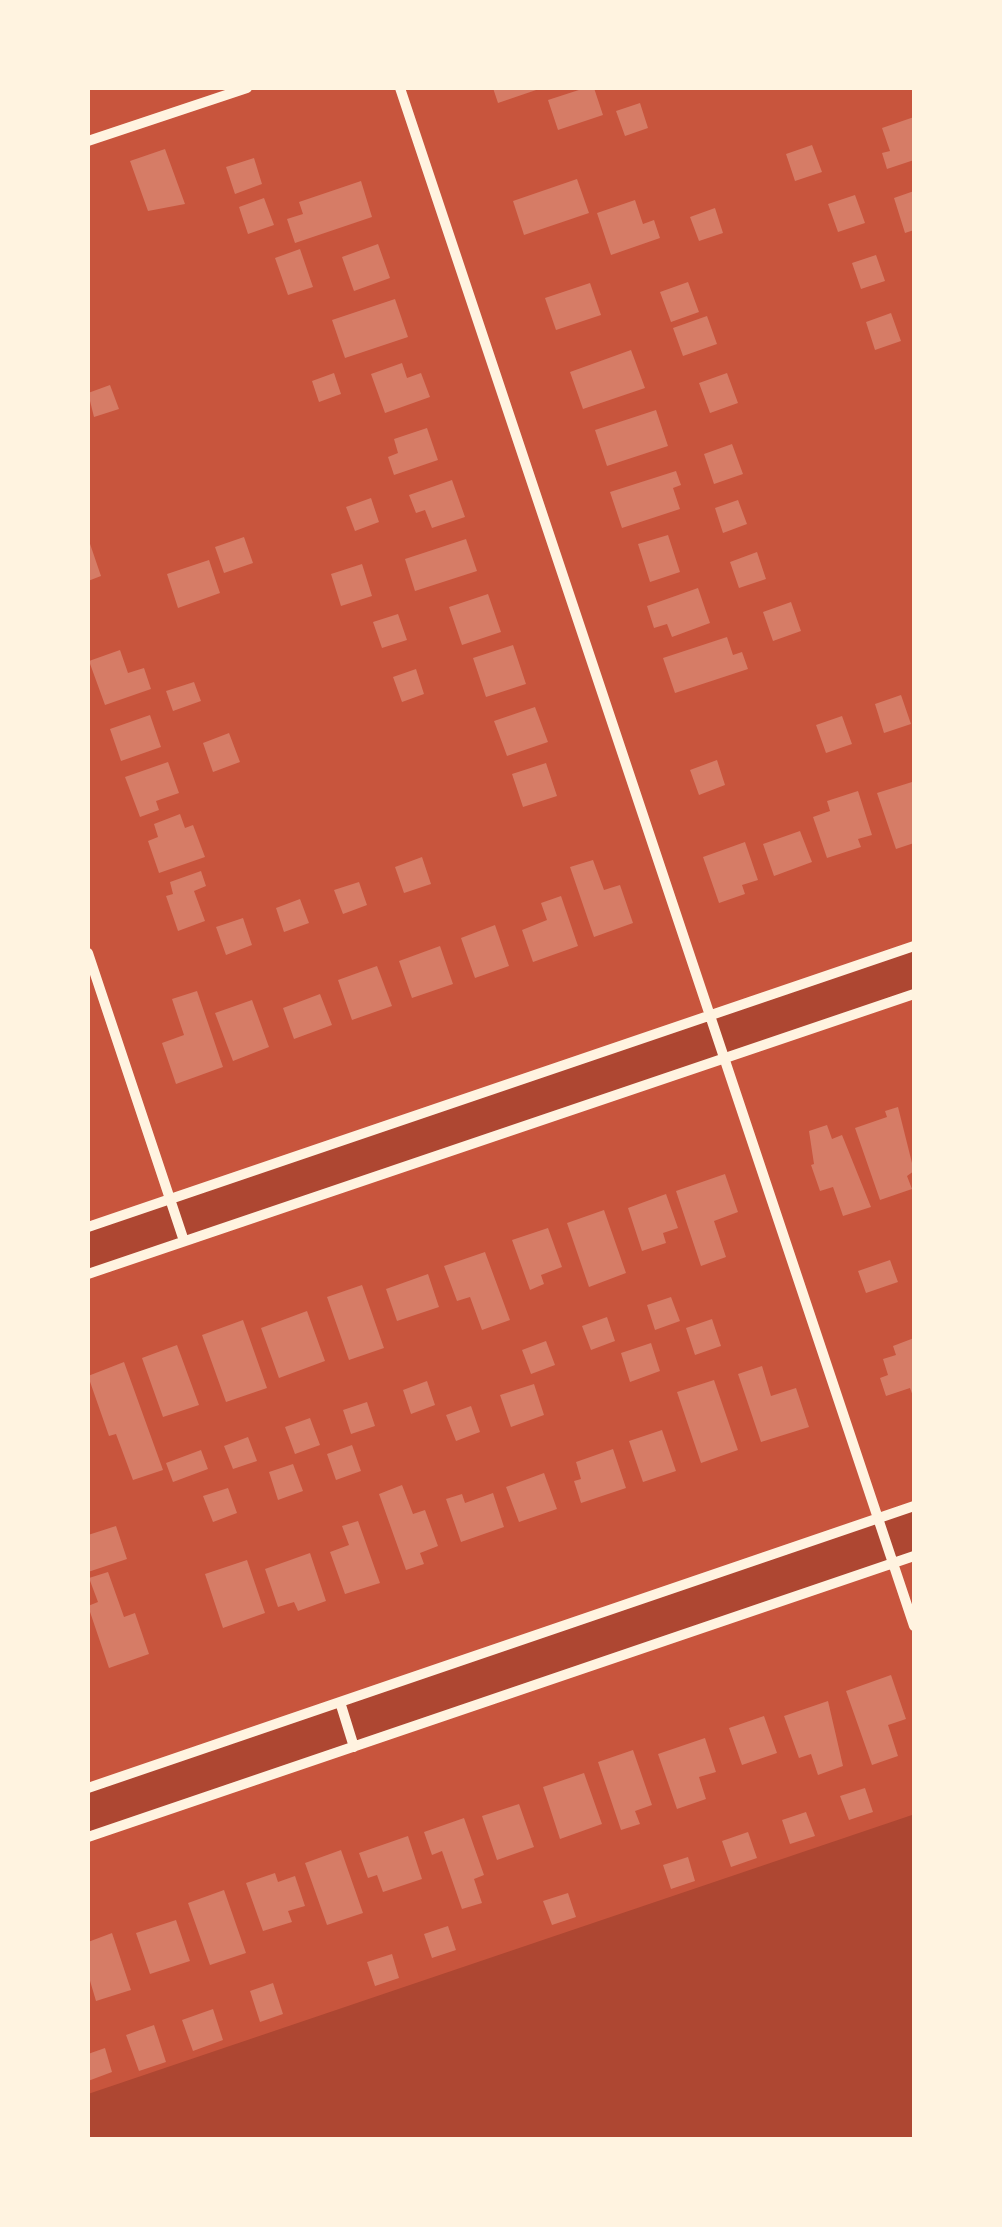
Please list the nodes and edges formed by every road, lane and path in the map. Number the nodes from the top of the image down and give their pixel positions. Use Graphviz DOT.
graph roads {
  1 [pos="247,88"];
  2 [pos="400,88"];
  3 [pos="88,142"];
  4 [pos="914,946"];
  5 [pos="88,954"];
  6 [pos="914,994"];
  7 [pos="710,1016"];
  8 [pos="725,1058"];
  9 [pos="170,1199"];
  10 [pos="88,1227"];
  11 [pos="184,1241"];
  12 [pos="88,1274"];
  13 [pos="914,1506"];
  14 [pos="878,1518"];
  15 [pos="914,1556"];
  16 [pos="893,1563"];
  17 [pos="914,1626"];
  18 [pos="340,1702"];
  19 [pos="354,1747"];
  20 [pos="88,1788"];
  21 [pos="88,1837"];
  1 -- 3 [label="street"];
  2 -- 7 [label="street"];
  4 -- 7 [label="street"];
  5 -- 9 [label="street"];
  6 -- 8 [label="street"];
  7 -- 8 [label="street"];
  7 -- 9 [label="street"];
  8 -- 11 [label="street"];
  8 -- 14 [label="street"];
  9 -- 10 [label="street"];
  9 -- 11 [label="street"];
  11 -- 12 [label="street"];
  13 -- 14 [label="street"];
  14 -- 16 [label="street"];
  14 -- 18 [label="street"];
  15 -- 16 [label="street"];
  16 -- 17 [label="street"];
  16 -- 19 [label="street"];
  18 -- 19 [label="street"];
  18 -- 20 [label="street"];
  19 -- 21 [label="street"];
}
